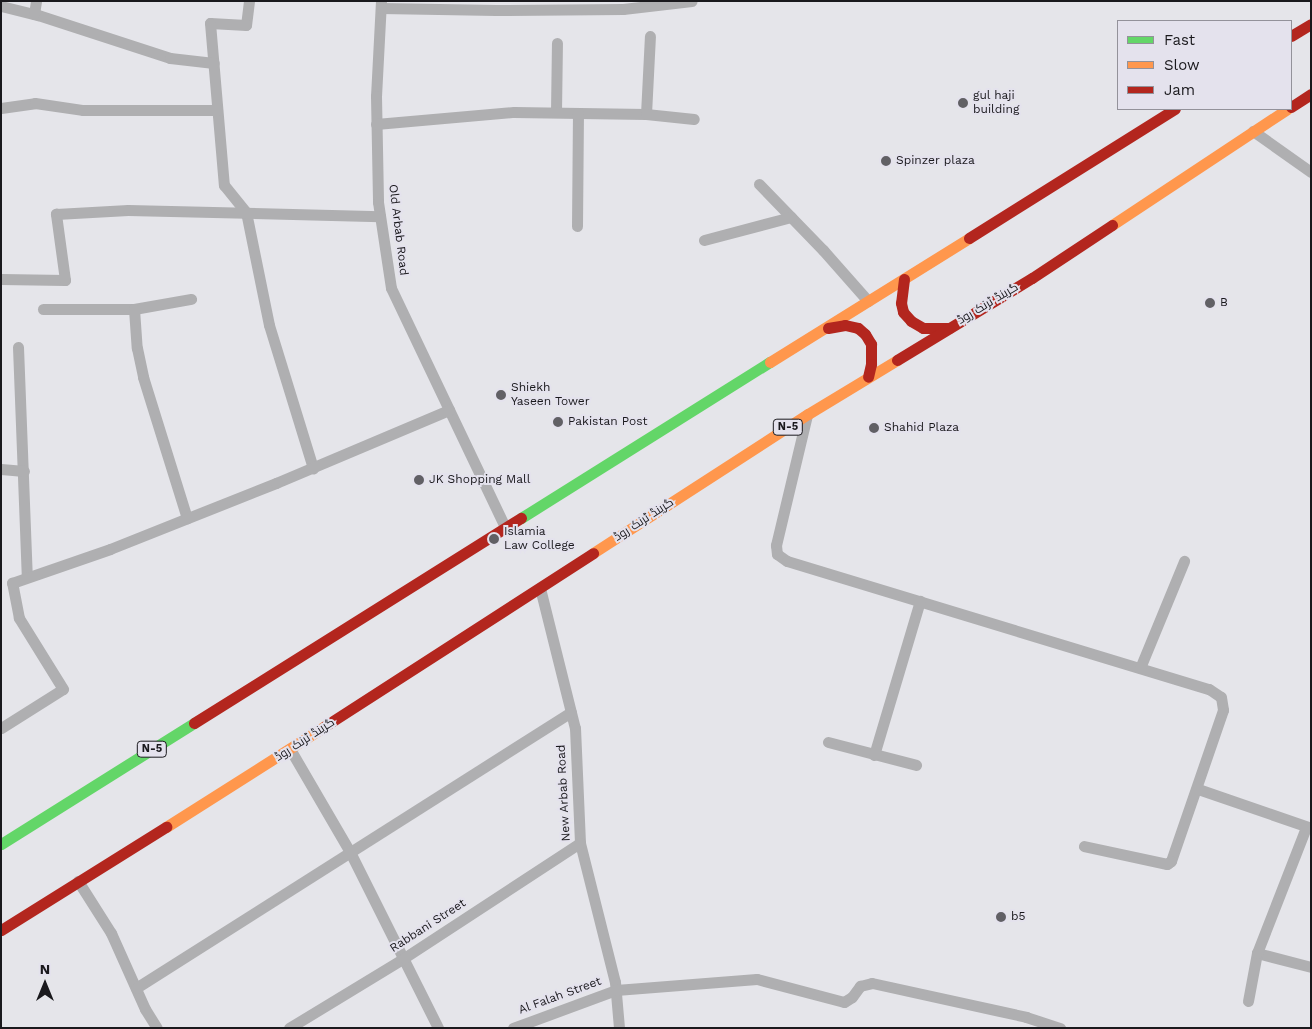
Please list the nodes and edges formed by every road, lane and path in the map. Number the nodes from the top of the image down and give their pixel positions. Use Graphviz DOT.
graph roads {
  1 [pos="36,1"];
  2 [pos="249,1"];
  3 [pos="692,1"];
  4 [pos="381,5"];
  5 [pos="1,6"];
  6 [pos="34,14"];
  7 [pos="1311,24"];
  8 [pos="1292,35"];
  9 [pos="650,36"];
  10 [pos="557,43"];
  11 [pos="214,63"];
  12 [pos="1311,94"];
  13 [pos="1292,106"];
  14 [pos="1,108"];
  15 [pos="218,110"];
  16 [pos="1173,110"];
  17 [pos="1285,110"];
  18 [pos="556,112"];
  19 [pos="578,113"];
  20 [pos="646,114"];
  21 [pos="694,119"];
  22 [pos="376,124"];
  23 [pos="1252,131"];
  24 [pos="1311,172"];
  25 [pos="759,184"];
  26 [pos="246,212"];
  27 [pos="380,216"];
  28 [pos="791,217"];
  29 [pos="577,226"];
  30 [pos="704,240"];
  31 [pos="1,279"];
  32 [pos="904,279"];
  33 [pos="191,299"];
  34 [pos="868,301"];
  35 [pos="43,309"];
  36 [pos="134,309"];
  37 [pos="825,328"];
  38 [pos="949,328"];
  39 [pos="18,346"];
  40 [pos="868,377"];
  41 [pos="449,410"];
  42 [pos="808,414"];
  43 [pos="313,468"];
  44 [pos="1,469"];
  45 [pos="24,471"];
  46 [pos="187,518"];
  47 [pos="505,527"];
  48 [pos="1184,560"];
  49 [pos="27,577"];
  50 [pos="540,588"];
  51 [pos="920,602"];
  52 [pos="1140,668"];
  53 [pos="571,712"];
  54 [pos="1,728"];
  55 [pos="828,742"];
  56 [pos="290,749"];
  57 [pos="874,755"];
  58 [pos="916,765"];
  59 [pos="1198,789"];
  60 [pos="1308,828"];
  61 [pos="580,843"];
  62 [pos="1,844"];
  63 [pos="1084,846"];
  64 [pos="350,852"];
  65 [pos="78,882"];
  66 [pos="1,930"];
  67 [pos="1258,953"];
  68 [pos="404,958"];
  69 [pos="1311,967"];
  70 [pos="136,988"];
  71 [pos="616,990"];
  72 [pos="1248,1001"];
  73 [pos="157,1028"];
  74 [pos="289,1028"];
  75 [pos="438,1028"];
  76 [pos="513,1028"];
  77 [pos="619,1028"];
  78 [pos="1060,1028"];
  1 -- 6 [label="street"];
  2 -- 11 [label="street"];
  3 -- 4 [label="street"];
  4 -- 22 [label="street, Old Arbab Road"];
  5 -- 6 [label="street"];
  6 -- 11 [label="street"];
  7 -- 8 [label="highway"];
  9 -- 20 [label="street"];
  10 -- 18 [label="street"];
  11 -- 15 [label="street"];
  12 -- 13 [label="highway"];
  14 -- 15 [label="street"];
  15 -- 26 [label="street"];
  16 -- 32 [label="highway, N-5"];
  17 -- 23 [label="highway, گرینڈ ٹرنک روڈ / N-5"];
  18 -- 19 [label="street"];
  18 -- 22 [label="street"];
  19 -- 20 [label="street"];
  19 -- 29 [label="street"];
  20 -- 21 [label="street"];
  22 -- 27 [label="street, Old Arbab Road"];
  23 -- 24 [label="street"];
  23 -- 38 [label="highway, گرینڈ ٹرنک روڈ / N-5"];
  25 -- 28 [label="street"];
  26 -- 27 [label="street"];
  26 -- 31 [label="street"];
  26 -- 43 [label="street"];
  27 -- 41 [label="street, Old Arbab Road"];
  28 -- 30 [label="street"];
  28 -- 34 [label="street"];
  32 -- 34 [label="highway, N-5"];
  32 -- 38 [label="highway"];
  33 -- 36 [label="street"];
  34 -- 37 [label="highway, N-5"];
  35 -- 36 [label="street"];
  36 -- 46 [label="street"];
  37 -- 40 [label="highway"];
  37 -- 47 [label="highway, N-5"];
  38 -- 40 [label="highway, گرینڈ ٹرنک روڈ / N-5"];
  39 -- 45 [label="street"];
  40 -- 42 [label="highway, گرینڈ ٹرنک روڈ / N-5"];
  41 -- 43 [label="street"];
  41 -- 47 [label="street, Old Arbab Road"];
  42 -- 50 [label="highway, گرینڈ ٹرنک روڈ / N-5"];
  42 -- 51 [label="street"];
  43 -- 46 [label="street"];
  44 -- 45 [label="street"];
  45 -- 49 [label="street"];
  46 -- 49 [label="street"];
  47 -- 62 [label="highway, N-5"];
  48 -- 52 [label="street"];
  49 -- 54 [label="street"];
  50 -- 53 [label="street, New Arbab Road"];
  50 -- 56 [label="highway, گرینڈ ٹرنک روڈ / N-5"];
  51 -- 52 [label="street"];
  51 -- 57 [label="street"];
  52 -- 59 [label="street"];
  53 -- 61 [label="street, New Arbab Road"];
  53 -- 64 [label="street"];
  55 -- 57 [label="street"];
  56 -- 64 [label="street"];
  56 -- 65 [label="highway, گرینڈ ٹرنک روڈ / N-5"];
  57 -- 58 [label="street"];
  59 -- 60 [label="street"];
  59 -- 63 [label="street"];
  60 -- 67 [label="street"];
  61 -- 68 [label="street, Rabbani Street"];
  61 -- 71 [label="street, New Arbab Road"];
  64 -- 68 [label="street"];
  64 -- 70 [label="street"];
  65 -- 66 [label="highway, گرینڈ ٹرنک روڈ / N-5"];
  65 -- 70 [label="street"];
  67 -- 69 [label="street"];
  67 -- 72 [label="street"];
  68 -- 74 [label="street, Rabbani Street"];
  68 -- 75 [label="street"];
  70 -- 73 [label="street"];
  71 -- 76 [label="street, Al Falah Street"];
  71 -- 77 [label="street, New Arbab Road"];
  71 -- 78 [label="street, Al Falah Street"];
}
